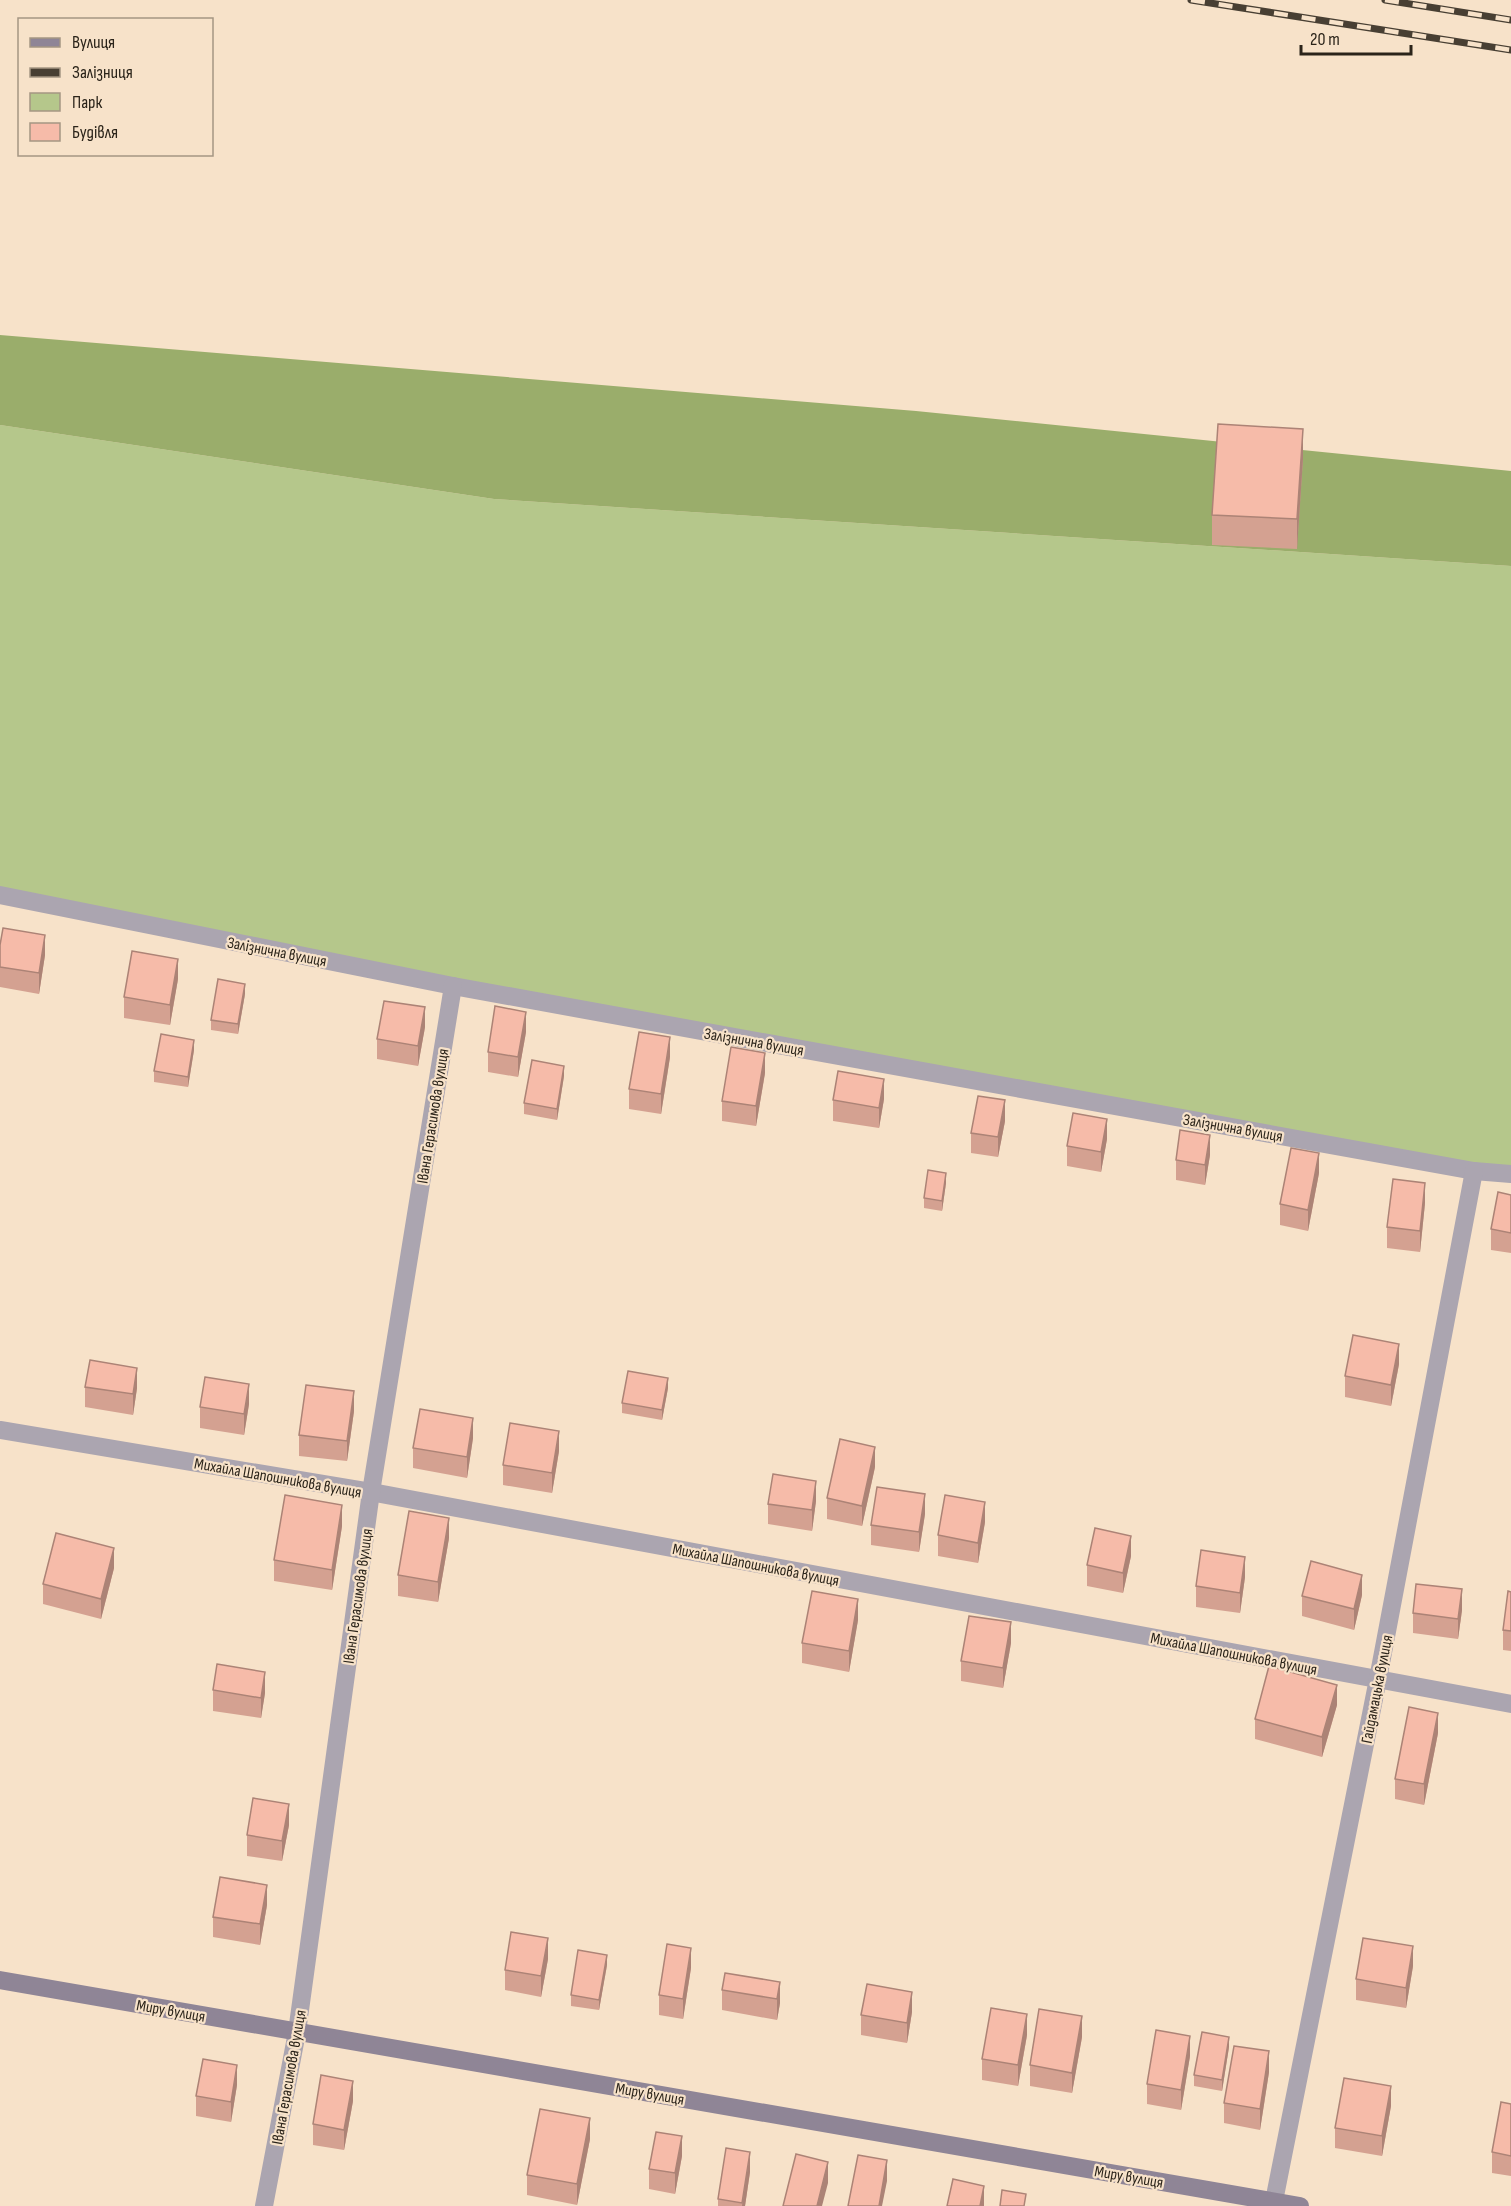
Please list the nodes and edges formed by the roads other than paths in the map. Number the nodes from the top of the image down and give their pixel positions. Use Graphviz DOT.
graph roads {
  1 [pos="0,895"];
  2 [pos="453,986"];
  3 [pos="1474,1171"];
  4 [pos="1511,1174"];
  5 [pos="0,1430"];
  6 [pos="371,1492"];
  7 [pos="1378,1680"];
  8 [pos="1511,1704"];
  9 [pos="0,1980"];
  10 [pos="297,2032"];
  11 [pos="1274,2204"];
  12 [pos="264,2206"];
  13 [pos="1300,2206"];
  1 -- 2 [label="street, Залізнична вулиця"];
  2 -- 3 [label="street, Залізнична вулиця"];
  2 -- 6 [label="street, Івана Герасимова вулиця"];
  3 -- 4 [label="street, Залізнична вулиця"];
  3 -- 7 [label="street, Гайдамацька вулиця"];
  5 -- 6 [label="street, Михайла Шапошникова вулиця"];
  6 -- 7 [label="street, Михайла Шапошникова вулиця"];
  6 -- 10 [label="street, Івана Герасимова вулиця"];
  7 -- 8 [label="street, Михайла Шапошникова вулиця"];
  7 -- 11 [label="street, Гайдамацька вулиця"];
  9 -- 10 [label="main road, Миру вулиця"];
  10 -- 11 [label="main road, Миру вулиця"];
  10 -- 12 [label="street, Івана Герасимова вулиця"];
  11 -- 13 [label="main road, Миру вулиця"];
}
